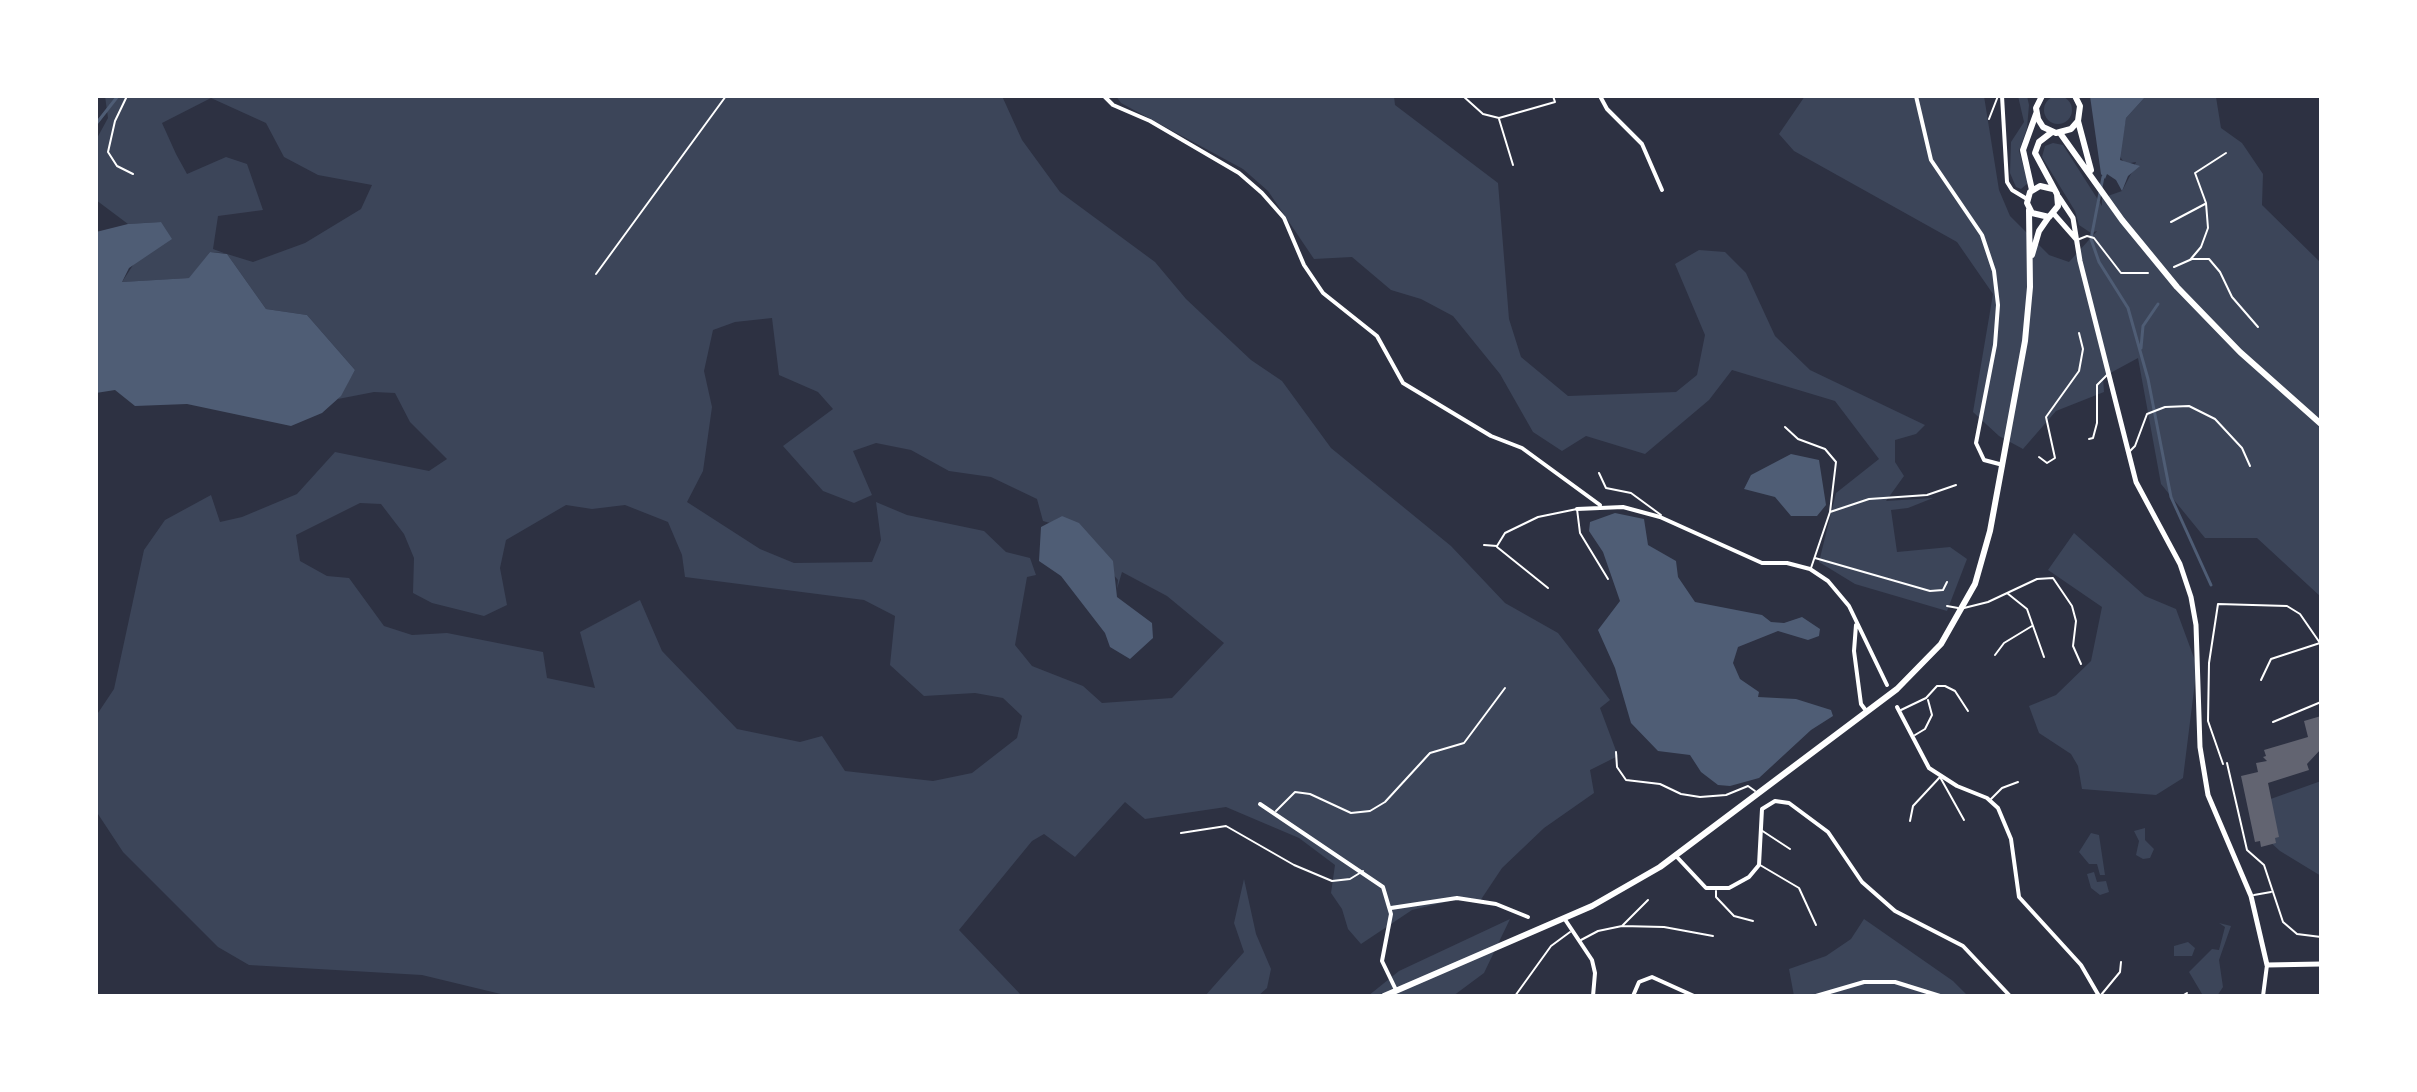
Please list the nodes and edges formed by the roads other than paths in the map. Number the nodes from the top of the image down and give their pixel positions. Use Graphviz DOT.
graph roads {
  1 [pos="127,96"];
  2 [pos="726,96"];
  3 [pos="1104,96"];
  4 [pos="1463,96"];
  5 [pos="1553,96"];
  6 [pos="1600,96"];
  7 [pos="1916,96"];
  8 [pos="2000,96"];
  9 [pos="2075,96"];
  10 [pos="2038,98"];
  11 [pos="2036,114"];
  12 [pos="1499,118"];
  13 [pos="1989,119"];
  14 [pos="2078,121"];
  15 [pos="2052,132"];
  16 [pos="2060,133"];
  17 [pos="2226,153"];
  18 [pos="1513,165"];
  19 [pos="133,174"];
  20 [pos="2093,177"];
  21 [pos="2053,189"];
  22 [pos="1662,190"];
  23 [pos="2032,190"];
  24 [pos="2059,197"];
  25 [pos="2027,199"];
  26 [pos="2206,203"];
  27 [pos="2029,210"];
  28 [pos="2051,215"];
  29 [pos="2171,222"];
  30 [pos="2076,240"];
  31 [pos="2031,259"];
  32 [pos="2190,260"];
  33 [pos="2174,267"];
  34 [pos="2148,273"];
  35 [pos="596,274"];
  36 [pos="2258,327"];
  37 [pos="2079,333"];
  38 [pos="2109,373"];
  39 [pos="2321,424"];
  40 [pos="1785,427"];
  41 [pos="2089,439"];
  42 [pos="2128,453"];
  43 [pos="2039,457"];
  44 [pos="2003,465"];
  45 [pos="2250,466"];
  46 [pos="1599,473"];
  47 [pos="1956,485"];
  48 [pos="1600,505"];
  49 [pos="1577,509"];
  50 [pos="1830,512"];
  51 [pos="1661,515"];
  52 [pos="1484,545"];
  53 [pos="1497,546"];
  54 [pos="1815,558"];
  55 [pos="1810,569"];
  56 [pos="1608,579"];
  57 [pos="1947,582"];
  58 [pos="1548,588"];
  59 [pos="2006,593"];
  60 [pos="1947,606"];
  61 [pos="1856,623"];
  62 [pos="2033,625"];
  63 [pos="1995,655"];
  64 [pos="2044,657"];
  65 [pos="2081,664"];
  66 [pos="2261,680"];
  67 [pos="1887,685"];
  68 [pos="1505,688"];
  69 [pos="1926,698"];
  70 [pos="2321,702"];
  71 [pos="1898,709"];
  72 [pos="1968,711"];
  73 [pos="1867,712"];
  74 [pos="2273,722"];
  75 [pos="1915,735"];
  76 [pos="1616,752"];
  77 [pos="1940,777"];
  78 [pos="2018,782"];
  79 [pos="1759,795"];
  80 [pos="1990,800"];
  81 [pos="1260,804"];
  82 [pos="1275,812"];
  83 [pos="1964,820"];
  84 [pos="1910,821"];
  85 [pos="1760,829"];
  86 [pos="1181,833"];
  87 [pos="1790,849"];
  88 [pos="1676,856"];
  89 [pos="1759,865"];
  90 [pos="1363,871"];
  91 [pos="1716,890"];
  92 [pos="2273,891"];
  93 [pos="2251,896"];
  94 [pos="1648,900"];
  95 [pos="1391,908"];
  96 [pos="1528,917"];
  97 [pos="1564,918"];
  98 [pos="1753,921"];
  99 [pos="1816,925"];
  100 [pos="1622,926"];
  101 [pos="1572,931"];
  102 [pos="1713,936"];
  103 [pos="2321,937"];
  104 [pos="1580,941"];
  105 [pos="2121,962"];
  106 [pos="2321,964"];
  107 [pos="2267,965"];
  108 [pos="1396,990"];
  109 [pos="2187,993"];
  110 [pos="1384,996"];
  111 [pos="1515,996"];
  112 [pos="1593,996"];
  113 [pos="1633,996"];
  114 [pos="1694,996"];
  115 [pos="1816,996"];
  116 [pos="1940,996"];
  117 [pos="2010,996"];
  118 [pos="2099,996"];
  119 [pos="2182,996"];
  120 [pos="2263,996"];
  1 -- 19 [label="lane"];
  2 -- 35 [label="lane"];
  3 -- 48 [label="street"];
  4 -- 12 [label="lane"];
  5 -- 12 [label="lane"];
  6 -- 22 [label="street"];
  7 -- 44 [label="street"];
  8 -- 13 [label="lane"];
  8 -- 25 [label="street"];
  9 -- 14 [label="main road"];
  10 -- 11 [label="main road"];
  11 -- 15 [label="main road"];
  11 -- 23 [label="main road"];
  12 -- 18 [label="lane"];
  14 -- 16 [label="main road"];
  14 -- 20 [label="main road"];
  15 -- 16 [label="main road"];
  15 -- 21 [label="main road"];
  16 -- 20 [label="main road"];
  17 -- 26 [label="lane"];
  20 -- 39 [label="main road"];
  21 -- 23 [label="main road"];
  21 -- 24 [label="main road"];
  23 -- 25 [label="main road"];
  24 -- 28 [label="main road"];
  24 -- 30 [label="street"];
  25 -- 27 [label="main road"];
  26 -- 29 [label="lane"];
  26 -- 32 [label="lane"];
  27 -- 28 [label="main road"];
  27 -- 31 [label="main road"];
  28 -- 30 [label="street"];
  28 -- 31 [label="main road"];
  30 -- 34 [label="lane"];
  30 -- 38 [label="street"];
  31 -- 44 [label="main road"];
  32 -- 33 [label="lane"];
  32 -- 36 [label="lane"];
  37 -- 43 [label="lane"];
  38 -- 41 [label="lane"];
  38 -- 42 [label="street"];
  40 -- 50 [label="lane"];
  42 -- 45 [label="lane"];
  42 -- 93 [label="street"];
  44 -- 73 [label="main road"];
  46 -- 51 [label="lane"];
  47 -- 50 [label="lane"];
  48 -- 49 [label="street"];
  48 -- 55 [label="street"];
  49 -- 53 [label="lane"];
  49 -- 56 [label="lane"];
  50 -- 54 [label="lane"];
  52 -- 53 [label="lane"];
  53 -- 58 [label="lane"];
  54 -- 55 [label="lane"];
  54 -- 57 [label="lane"];
  55 -- 61 [label="street"];
  59 -- 60 [label="lane"];
  59 -- 62 [label="lane"];
  59 -- 65 [label="lane"];
  61 -- 67 [label="street"];
  61 -- 73 [label="street"];
  62 -- 63 [label="lane"];
  62 -- 64 [label="lane"];
  66 -- 92 [label="lane"];
  68 -- 82 [label="lane"];
  69 -- 71 [label="lane"];
  69 -- 72 [label="lane"];
  69 -- 75 [label="lane"];
  70 -- 74 [label="lane"];
  71 -- 75 [label="street"];
  73 -- 79 [label="main road"];
  75 -- 77 [label="street"];
  76 -- 79 [label="lane"];
  77 -- 80 [label="street"];
  77 -- 83 [label="lane"];
  77 -- 84 [label="lane"];
  78 -- 80 [label="lane"];
  79 -- 88 [label="main road"];
  80 -- 118 [label="street"];
  81 -- 82 [label="street"];
  82 -- 90 [label="street"];
  85 -- 87 [label="lane"];
  85 -- 89 [label="street"];
  85 -- 117 [label="street"];
  86 -- 90 [label="lane"];
  88 -- 91 [label="street"];
  88 -- 97 [label="main road"];
  89 -- 91 [label="street"];
  89 -- 99 [label="lane"];
  90 -- 95 [label="street"];
  91 -- 98 [label="lane"];
  92 -- 93 [label="lane"];
  92 -- 103 [label="lane"];
  93 -- 107 [label="street"];
  94 -- 100 [label="lane"];
  95 -- 96 [label="street"];
  95 -- 108 [label="street"];
  97 -- 101 [label="street"];
  97 -- 108 [label="main road"];
  100 -- 102 [label="lane"];
  100 -- 104 [label="lane"];
  101 -- 104 [label="street"];
  101 -- 111 [label="lane"];
  104 -- 112 [label="street"];
  105 -- 118 [label="lane"];
  106 -- 107 [label="street"];
  107 -- 120 [label="street"];
  108 -- 110 [label="main road"];
  109 -- 119 [label="lane"];
  113 -- 114 [label="street"];
  115 -- 116 [label="street"];
}
